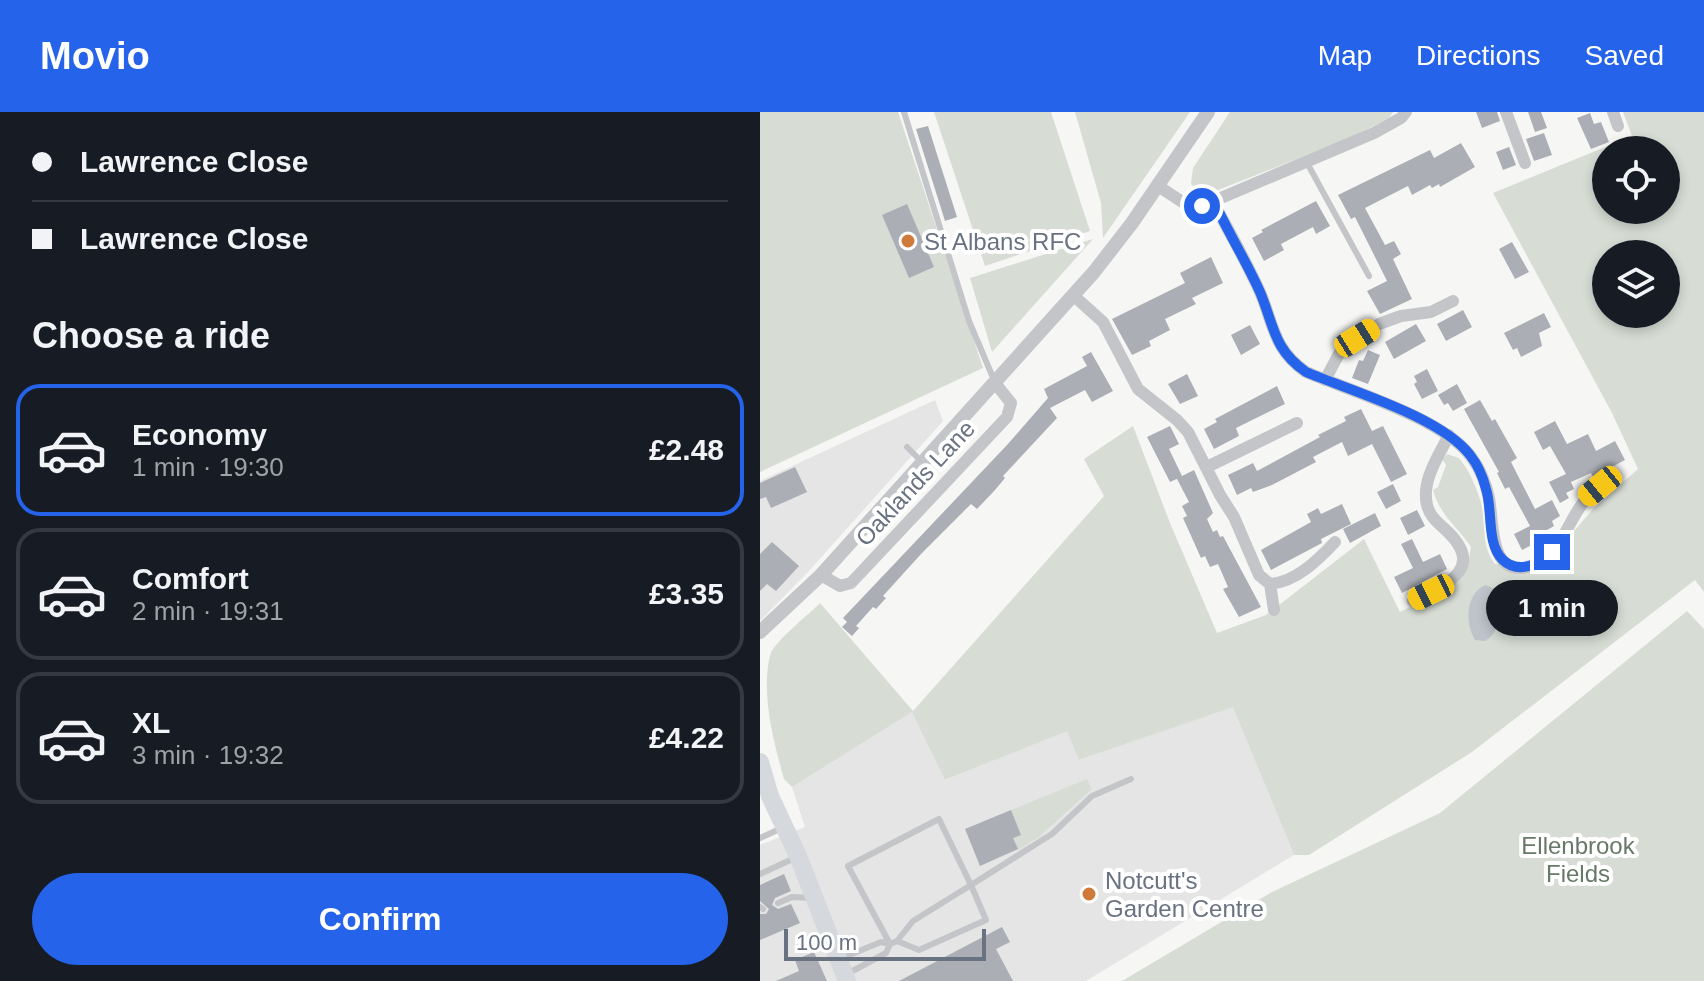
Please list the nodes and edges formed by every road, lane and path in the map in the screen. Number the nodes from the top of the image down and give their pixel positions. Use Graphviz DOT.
graph roads {
  1 [pos="904,112"];
  2 [pos="1208,112"];
  3 [pos="1406,112"];
  4 [pos="1506,112"];
  5 [pos="1613,112"];
  6 [pos="1618,126"];
  7 [pos="1306,161"];
  8 [pos="1525,163"];
  9 [pos="1158,186"];
  10 [pos="1213,202"];
  11 [pos="1369,276"];
  12 [pos="1074,296"];
  13 [pos="1453,301"];
  14 [pos="1325,380"];
  15 [pos="995,383"];
  16 [pos="1297,423"];
  17 [pos="1449,435"];
  18 [pos="907,447"];
  19 [pos="923,463"];
  20 [pos="1207,467"];
  21 [pos="1615,477"];
  22 [pos="1335,542"];
  23 [pos="821,575"];
  24 [pos="1270,584"];
  25 [pos="1413,601"];
  26 [pos="1274,610"];
  27 [pos="762,634"];
  28 [pos="760,762"];
  29 [pos="1131,779"];
  30 [pos="784,827"];
  31 [pos="760,838"];
  32 [pos="798,856"];
  33 [pos="773,868"];
  34 [pos="760,873"];
  35 [pos="777,877"];
  36 [pos="765,882"];
  37 [pos="971,885"];
  38 [pos="815,898"];
  39 [pos="778,903"];
  40 [pos="894,943"];
  41 [pos="844,972"];
  1 -- 15 [label="lane"];
  2 -- 9 [label="street, Oaklands Lane"];
  3 -- 7 [label="street"];
  4 -- 8 [label="street"];
  5 -- 6 [label="street"];
  7 -- 10 [label="street"];
  7 -- 11 [label="lane"];
  9 -- 10 [label="street"];
  9 -- 12 [label="street, Oaklands Lane"];
  10 -- 14 [label="street"];
  12 -- 15 [label="street, Oaklands Lane"];
  12 -- 20 [label="street"];
  13 -- 14 [label="street"];
  14 -- 17 [label="street"];
  15 -- 19 [label="street, Oaklands Lane"];
  15 -- 23 [label="street, Oaklands Lane"];
  16 -- 20 [label="street"];
  17 -- 21 [label="street"];
  17 -- 25 [label="street"];
  18 -- 19 [label="lane"];
  19 -- 23 [label="street, Oaklands Lane"];
  20 -- 24 [label="street"];
  22 -- 24 [label="street"];
  23 -- 27 [label="street, Oaklands Lane"];
  24 -- 26 [label="street"];
  28 -- 30 [label="main road"];
  29 -- 37 [label="lane"];
  30 -- 31 [label="lane"];
  30 -- 32 [label="main road"];
  32 -- 33 [label="lane"];
  32 -- 38 [label="main road"];
  33 -- 34 [label="lane"];
  33 -- 35 [label="lane"];
  34 -- 36 [label="lane"];
  37 -- 40 [label="lane"];
  37 -- 40 [label="lane"];
  37 -- 40 [label="lane"];
  38 -- 39 [label="lane"];
  38 -- 41 [label="main road"];
  40 -- 41 [label="lane"];
  40 -- 41 [label="lane"];
}
